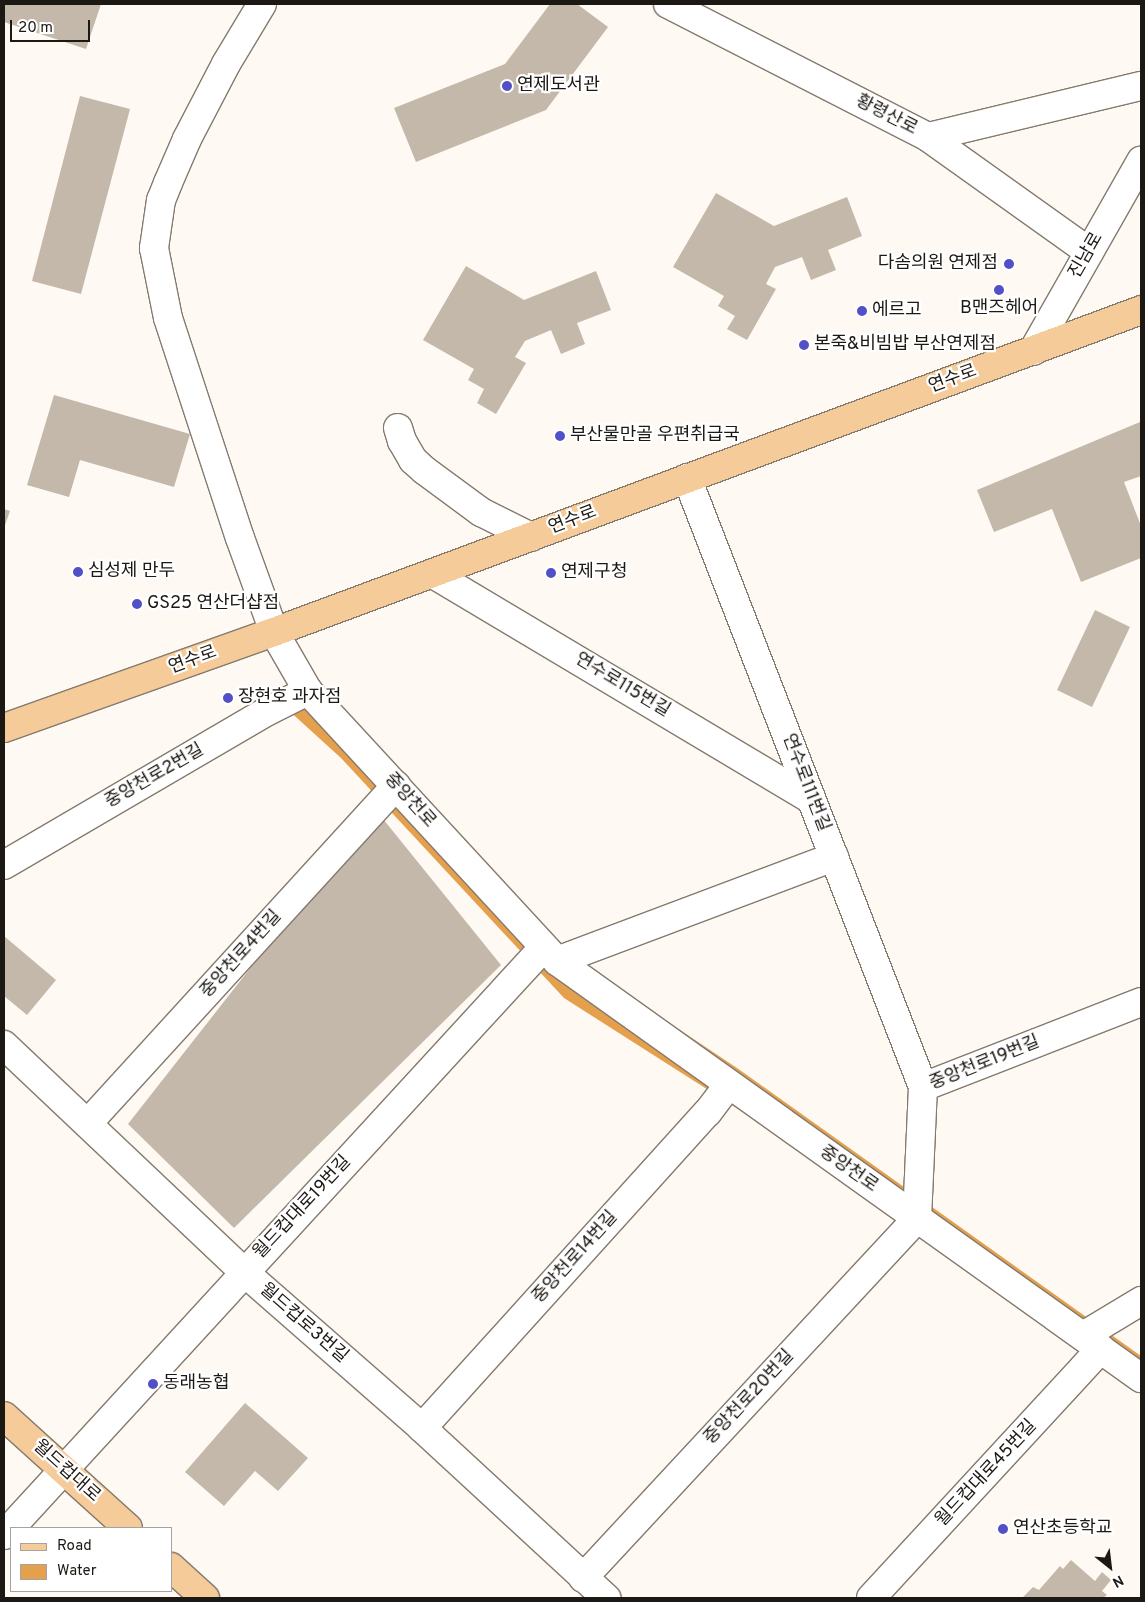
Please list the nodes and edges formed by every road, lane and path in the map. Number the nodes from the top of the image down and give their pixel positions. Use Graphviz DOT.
graph roads {
  1 [pos="262,4"];
  2 [pos="668,4"];
  3 [pos="1141,86"];
  4 [pos="928,137"];
  5 [pos="1141,161"];
  6 [pos="1089,252"];
  7 [pos="1141,310"];
  8 [pos="1033,351"];
  9 [pos="398,428"];
  10 [pos="687,478"];
  11 [pos="531,537"];
  12 [pos="432,574"];
  13 [pos="274,632"];
  14 [pos="308,691"];
  15 [pos="4,728"];
  16 [pos="396,786"];
  17 [pos="812,799"];
  18 [pos="834,857"];
  19 [pos="4,865"];
  20 [pos="550,954"];
  21 [pos="1141,1002"];
  22 [pos="4,1045"];
  23 [pos="728,1085"];
  24 [pos="923,1087"];
  25 [pos="88,1123"];
  26 [pos="917,1219"];
  27 [pos="244,1272"];
  28 [pos="1141,1300"];
  29 [pos="1092,1343"];
  30 [pos="1141,1378"];
  31 [pos="4,1416"];
  32 [pos="422,1428"];
  33 [pos="63,1469"];
  34 [pos="11,1527"];
  35 [pos="127,1527"];
  36 [pos="172,1568"];
  37 [pos="583,1578"];
  38 [pos="205,1598"];
  39 [pos="606,1598"];
  40 [pos="871,1598"];
  1 -- 13 [label="street, 중앙천로"];
  2 -- 4 [label="street, 황령산로"];
  3 -- 4 [label="street"];
  4 -- 6 [label="street, 황령산로"];
  5 -- 6 [label="street, 진남로"];
  6 -- 8 [label="street, 진남로"];
  7 -- 8 [label="main road, 연수로"];
  8 -- 10 [label="main road, 연수로"];
  9 -- 11 [label="street"];
  10 -- 11 [label="main road, 연수로"];
  10 -- 17 [label="street, 연수로111번길"];
  11 -- 12 [label="main road, 연수로"];
  12 -- 13 [label="main road, 연수로"];
  12 -- 17 [label="street, 연수로115번길"];
  13 -- 14 [label="street, 중앙천로"];
  13 -- 15 [label="main road, 연수로"];
  14 -- 16 [label="street, 중앙천로"];
  14 -- 19 [label="street, 중앙천로2번길"];
  16 -- 20 [label="street, 중앙천로"];
  16 -- 25 [label="street, 중앙천로4번길"];
  17 -- 18 [label="street, 연수로111번길"];
  18 -- 20 [label="street"];
  18 -- 24 [label="street, 연수로111번길"];
  20 -- 23 [label="street, 중앙천로"];
  20 -- 27 [label="street, 월드컵대로19번길"];
  21 -- 24 [label="street, 중앙천로19번길"];
  22 -- 25 [label="street, 월드컵로3번길"];
  23 -- 26 [label="street, 중앙천로"];
  23 -- 32 [label="street, 중앙천로14번길"];
  24 -- 26 [label="street, 중앙천로19번길"];
  25 -- 27 [label="street, 월드컵로3번길"];
  26 -- 29 [label="street, 중앙천로"];
  26 -- 37 [label="street, 중앙천로20번길"];
  27 -- 32 [label="street, 월드컵로3번길"];
  27 -- 33 [label="street, 월드컵대로19번길"];
  28 -- 29 [label="street, 월드컵대로45번길"];
  29 -- 30 [label="street, 중앙천로"];
  29 -- 40 [label="street, 월드컵대로45번길"];
  31 -- 33 [label="main road, 월드컵대로"];
  32 -- 37 [label="street, 월드컵로3번길"];
  33 -- 34 [label="street, 월드컵대로19번길"];
  33 -- 35 [label="main road, 월드컵대로"];
  36 -- 38 [label="main road"];
  37 -- 39 [label="street, 월드컵로3번길"];
}
